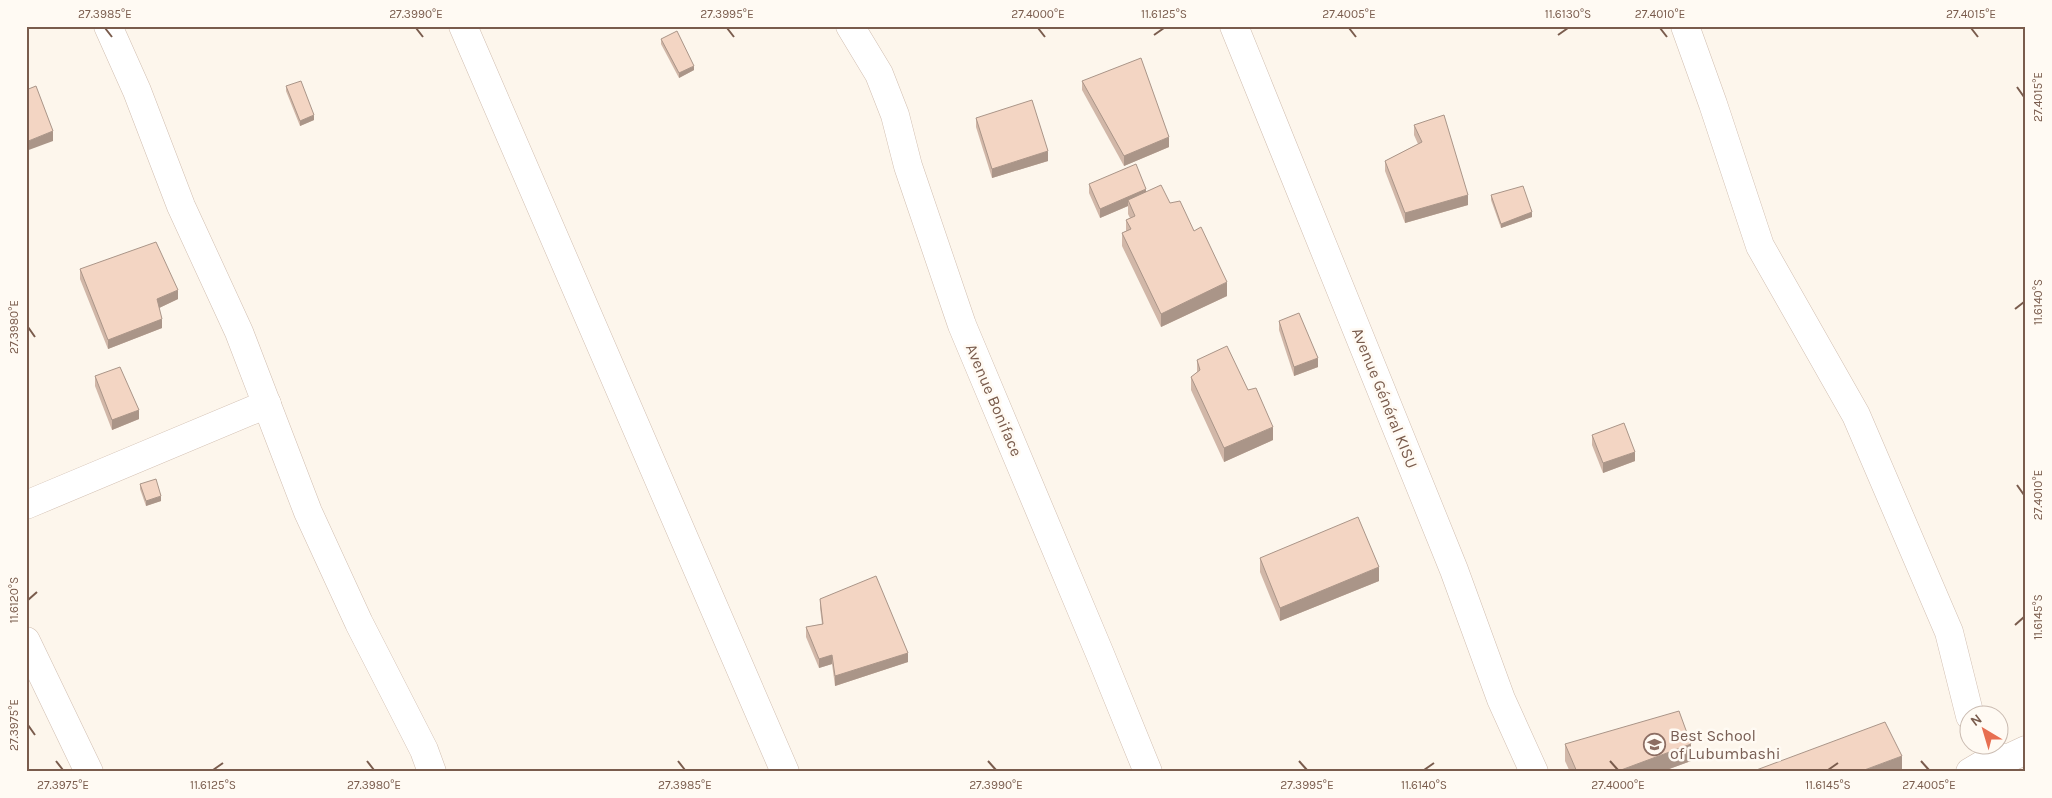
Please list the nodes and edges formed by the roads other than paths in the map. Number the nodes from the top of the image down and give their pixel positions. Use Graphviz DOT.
graph roads {
  1 [pos="108,26"];
  2 [pos="463,26"];
  3 [pos="850,26"];
  4 [pos="1234,26"];
  5 [pos="1685,26"];
  6 [pos="267,404"];
  7 [pos="26,505"];
  8 [pos="26,642"];
  9 [pos="1968,706"];
  10 [pos="2026,750"];
  11 [pos="1979,760"];
  12 [pos="89,772"];
  13 [pos="432,772"];
  14 [pos="785,772"];
  15 [pos="1148,772"];
  16 [pos="1534,772"];
  1 -- 6 [label="street"];
  2 -- 14 [label="street"];
  3 -- 15 [label="street, Avenue Boniface"];
  4 -- 16 [label="street, Avenue Général KISU"];
  5 -- 9 [label="street"];
  6 -- 7 [label="street"];
  6 -- 13 [label="street"];
  8 -- 12 [label="street"];
  10 -- 11 [label="street"];
}
